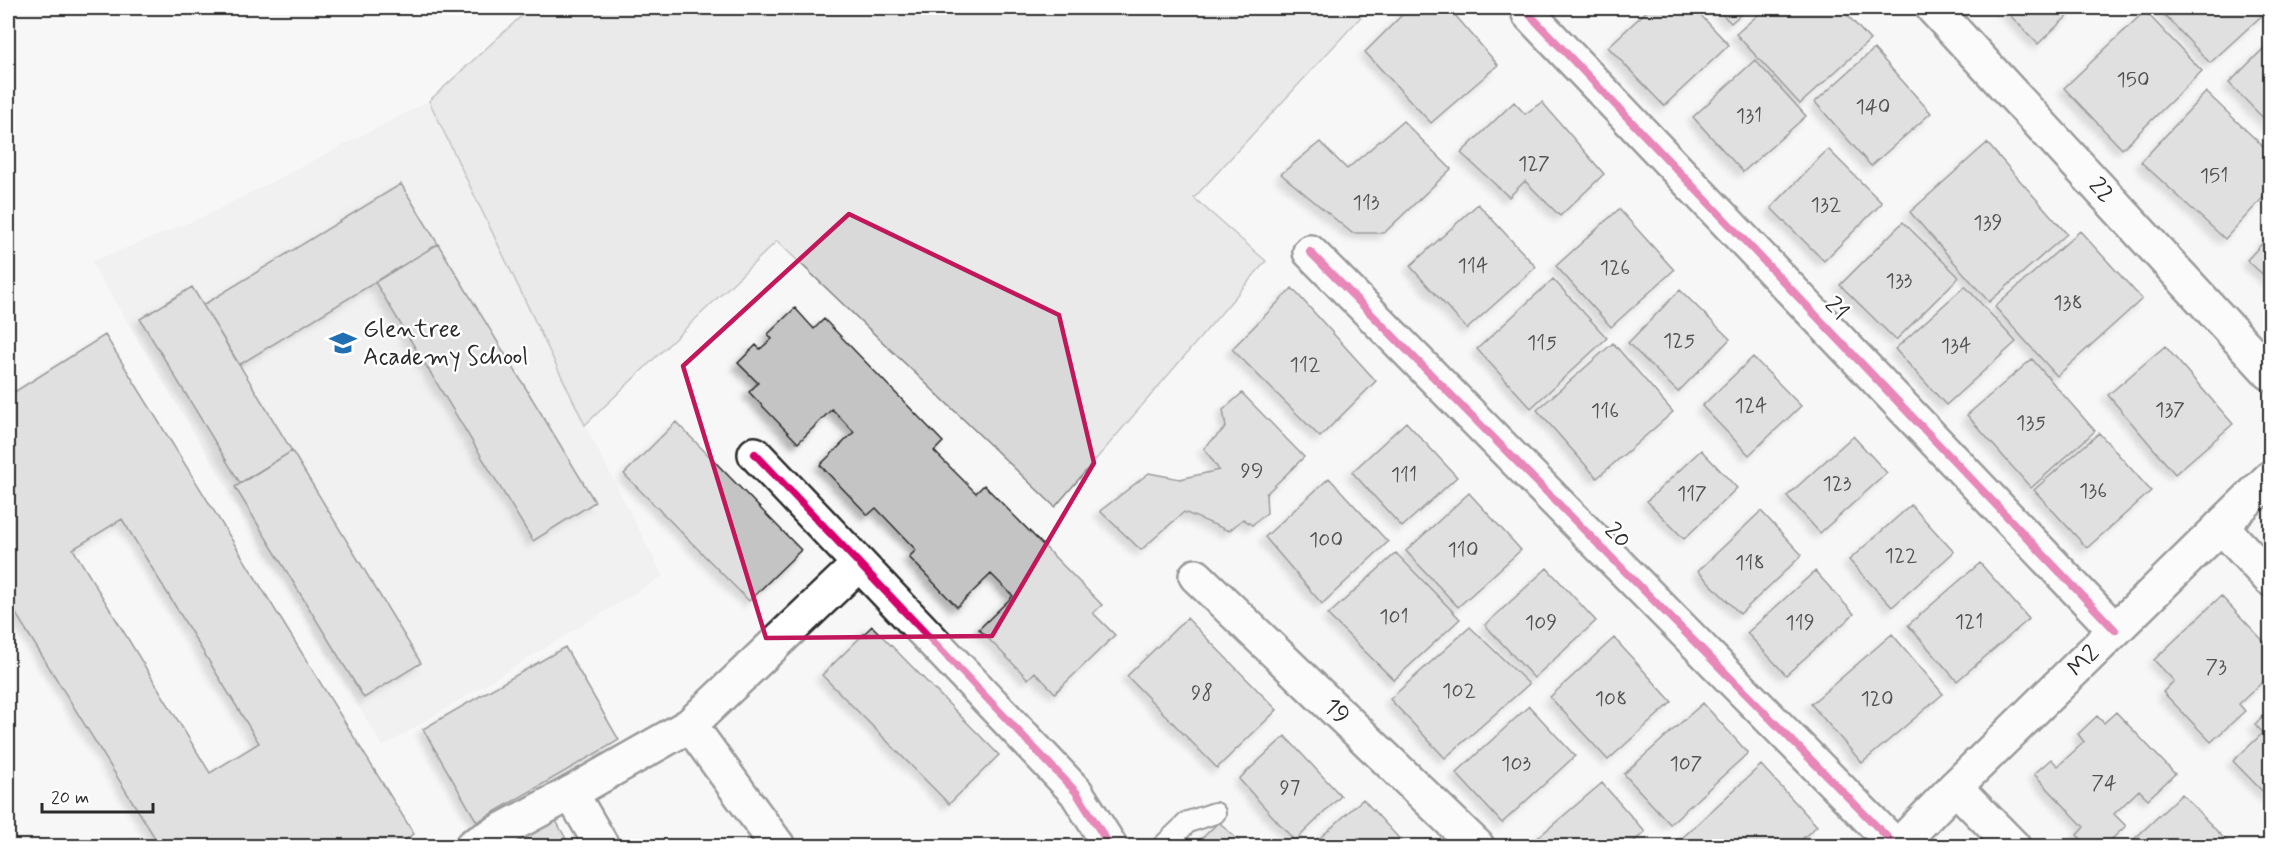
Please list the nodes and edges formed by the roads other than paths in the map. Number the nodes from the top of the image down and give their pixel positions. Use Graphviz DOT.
graph roads {
  1 [pos="1933,8"];
  2 [pos="1529,14"];
  3 [pos="1310,252"];
  4 [pos="2271,373"];
  5 [pos="755,454"];
  6 [pos="2271,478"];
  7 [pos="2221,526"];
  8 [pos="859,564"];
  9 [pos="1196,576"];
  10 [pos="2271,579"];
  11 [pos="2115,630"];
  12 [pos="690,725"];
  13 [pos="1955,787"];
  14 [pos="571,793"];
  15 [pos="1215,813"];
  16 [pos="472,846"];
  17 [pos="602,846"];
  18 [pos="778,846"];
  19 [pos="1110,846"];
  20 [pos="1163,846"];
  21 [pos="1477,846"];
  22 [pos="1897,846"];
  23 [pos="2013,846"];
  1 -- 4 [label="street, 22"];
  2 -- 11 [label="street, 21"];
  3 -- 22 [label="street, 20"];
  5 -- 8 [label="street"];
  6 -- 7 [label="street, M2"];
  7 -- 10 [label="street"];
  7 -- 11 [label="street, M2"];
  8 -- 12 [label="street"];
  8 -- 19 [label="street"];
  9 -- 21 [label="street, 19"];
  11 -- 13 [label="street, M2"];
  12 -- 14 [label="street"];
  12 -- 18 [label="street"];
  13 -- 22 [label="street, M2"];
  13 -- 23 [label="street"];
  14 -- 16 [label="street"];
  14 -- 17 [label="street"];
  15 -- 20 [label="lane"];
}
